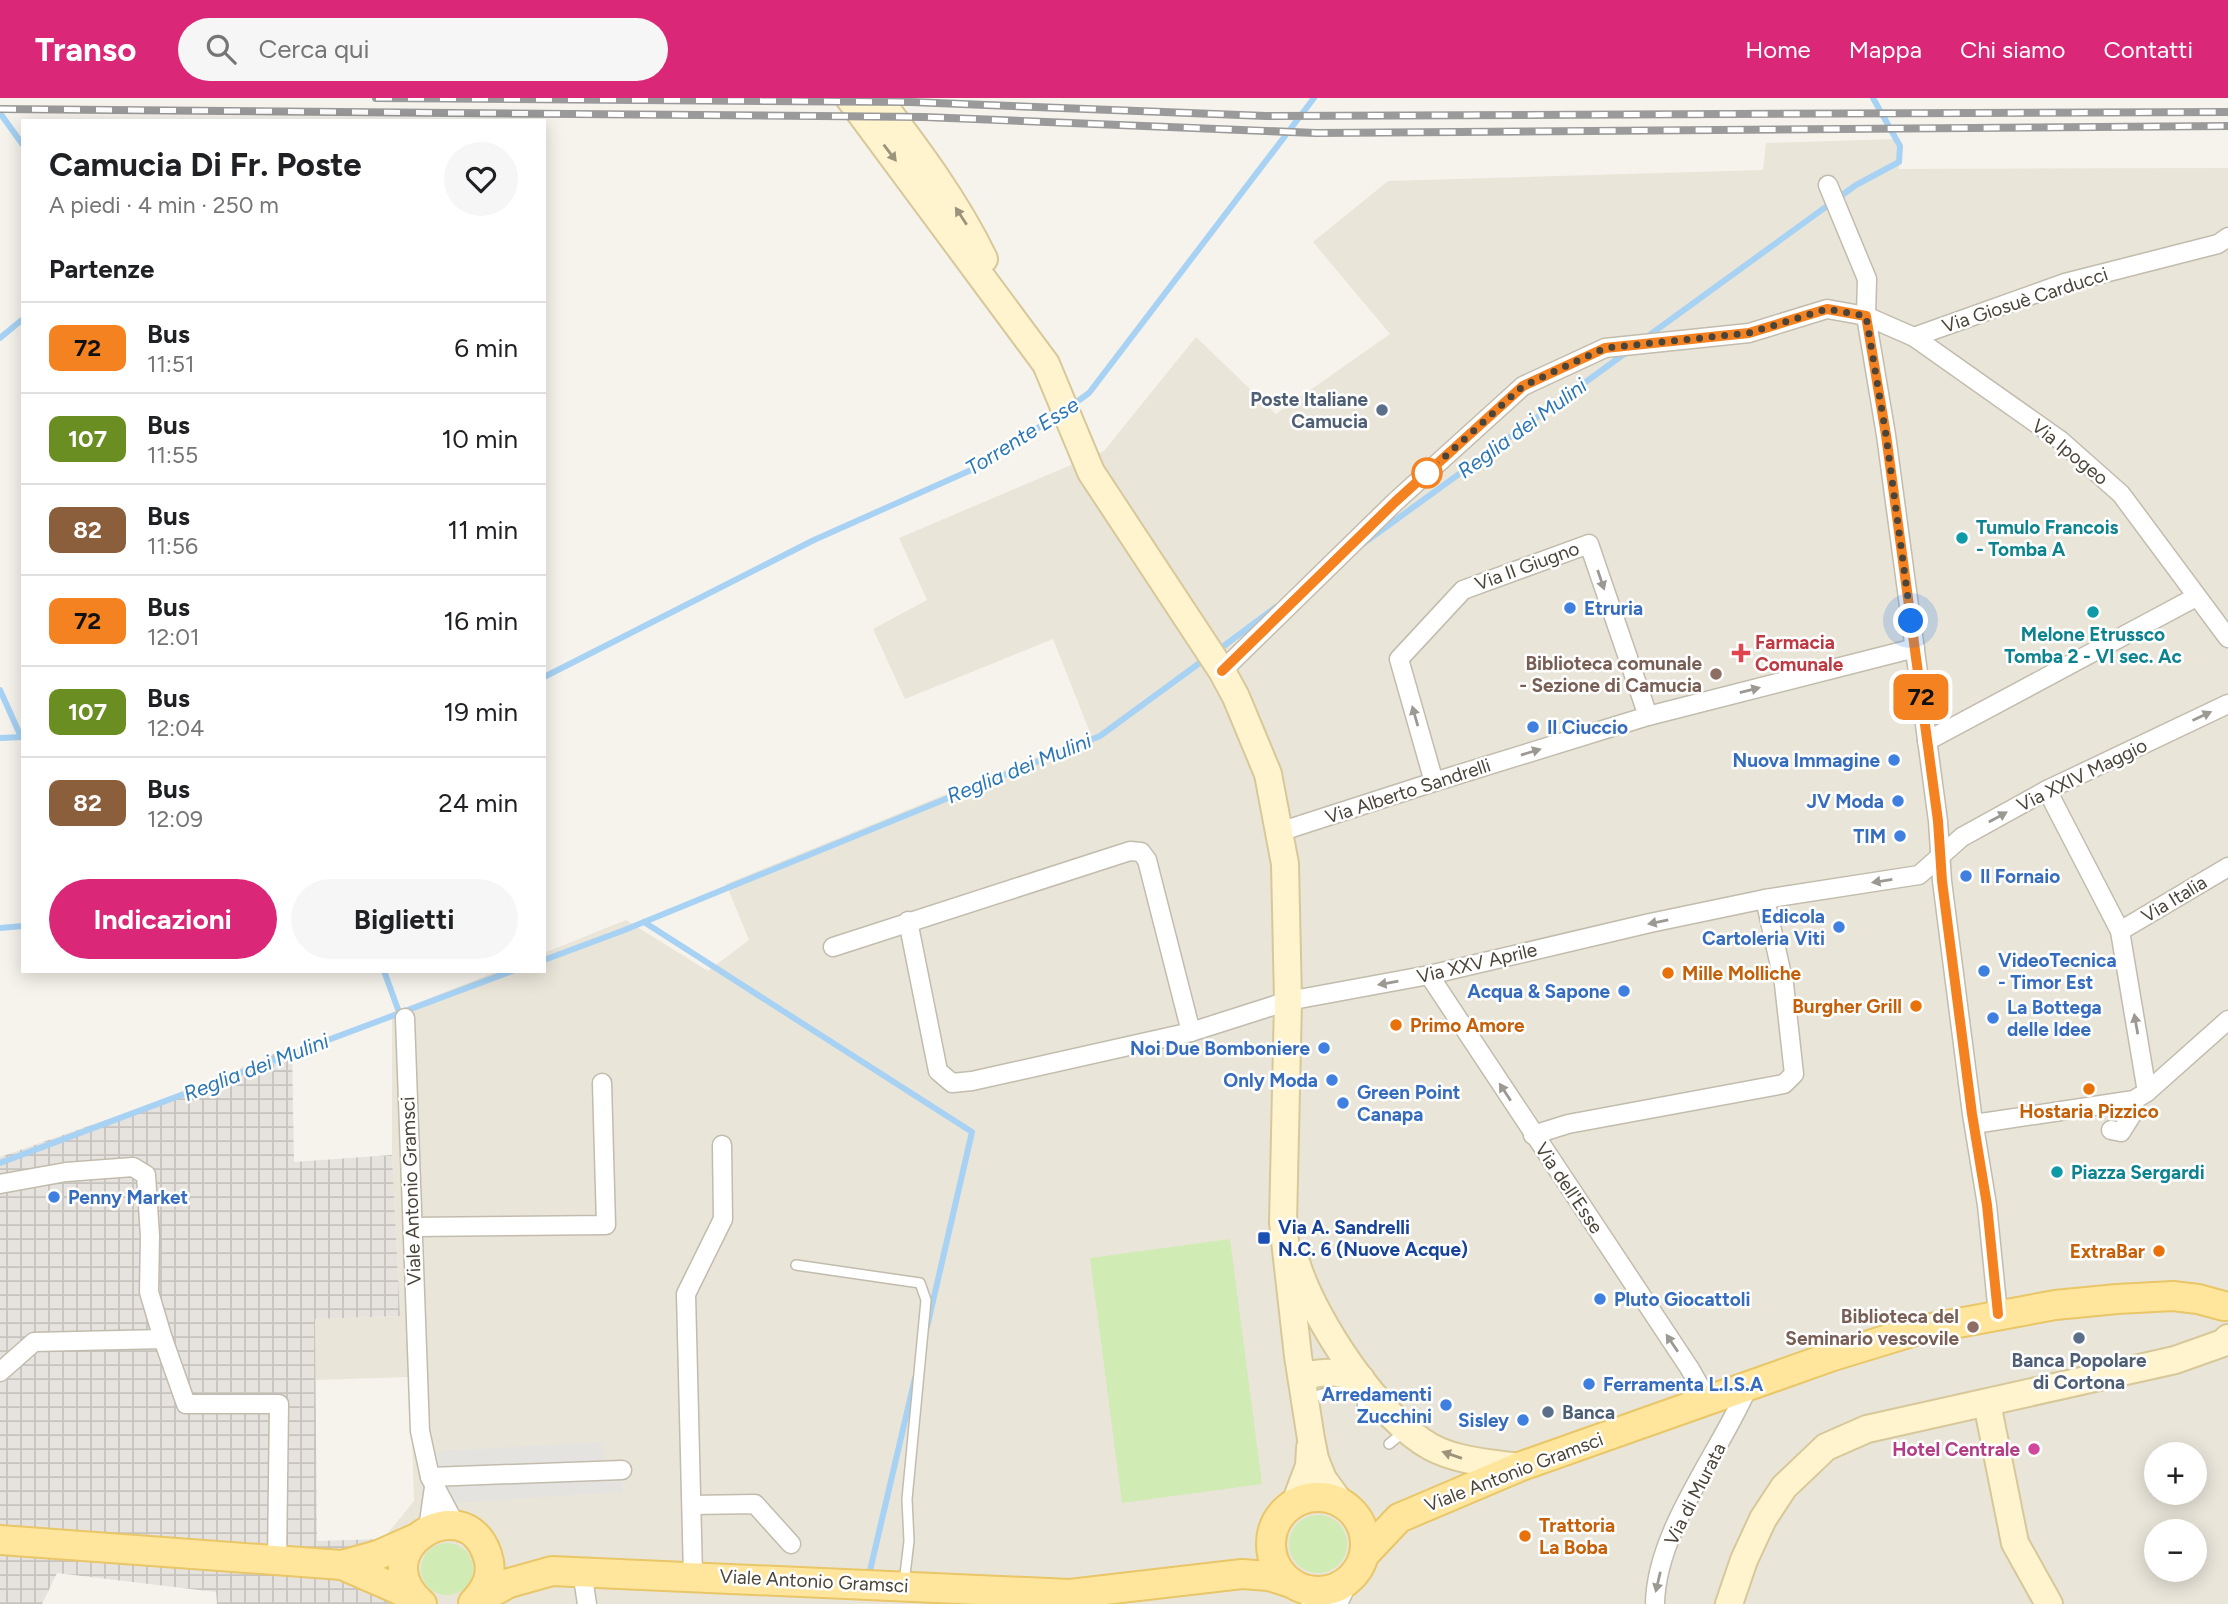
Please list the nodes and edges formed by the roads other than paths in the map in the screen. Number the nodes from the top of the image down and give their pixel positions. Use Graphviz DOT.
graph roads {
  1 [pos="849,98"];
  2 [pos="878,98"];
  3 [pos="1828,186"];
  4 [pos="2225,243"];
  5 [pos="1866,316"];
  6 [pos="1014,320"];
  7 [pos="1914,337"];
  8 [pos="2196,597"];
  9 [pos="2228,638"];
  10 [pos="1915,648"];
  11 [pos="1222,671"];
  12 [pos="2228,704"];
  13 [pos="1648,716"];
  14 [pos="1927,741"];
  15 [pos="1433,782"];
  16 [pos="2047,790"];
  17 [pos="1279,832"];
  18 [pos="1941,854"];
  19 [pos="2228,867"];
  20 [pos="1765,900"];
  21 [pos="908,921"];
  22 [pos="2120,931"];
  23 [pos="833,947"];
  24 [pos="1429,975"];
  25 [pos="1288,1001"];
  26 [pos="405,1018"];
  27 [pos="2228,1020"];
  28 [pos="1191,1032"];
  29 [pos="602,1083"];
  30 [pos="2141,1096"];
  31 [pos="1974,1124"];
  32 [pos="2111,1130"];
  33 [pos="1533,1135"];
  34 [pos="722,1145"];
  35 [pos="0,1184"];
  36 [pos="1283,1223"];
  37 [pos="412,1227"];
  38 [pos="796,1265"];
  39 [pos="2227,1309"];
  40 [pos="1998,1314"];
  41 [pos="2228,1338"];
  42 [pos="163,1339"];
  43 [pos="0,1372"];
  44 [pos="1361,1379"];
  45 [pos="1748,1387"];
  46 [pos="1303,1390"];
  47 [pos="1708,1401"];
  48 [pos="1987,1403"];
  49 [pos="1363,1408"];
  50 [pos="1311,1439"];
  51 [pos="1519,1467"];
  52 [pos="622,1470"];
  53 [pos="432,1482"];
  54 [pos="1295,1503"];
  55 [pos="692,1504"];
  56 [pos="1346,1507"];
  57 [pos="1413,1510"];
  58 [pos="466,1531"];
  59 [pos="421,1534"];
  60 [pos="1271,1536"];
  61 [pos="0,1539"];
  62 [pos="791,1544"];
  63 [pos="1365,1554"];
  64 [pos="277,1561"];
  65 [pos="342,1564"];
  66 [pos="582,1570"];
  67 [pos="552,1571"];
  68 [pos="693,1576"];
  69 [pos="1202,1579"];
  70 [pos="904,1585"];
  71 [pos="1303,1592"];
  72 [pos="1344,1592"];
  73 [pos="417,1600"];
  74 [pos="472,1603"];
  75 [pos="587,1604"];
  76 [pos="1655,1604"];
  77 [pos="1730,1604"];
  78 [pos="2049,1604"];
  1 -- 6 [label="street, one-way"];
  6 -- 2 [label="street, one-way"];
  3 -- 5 [label="street"];
  4 -- 7 [label="street, Via Giosuè Carducci"];
  5 -- 7 [label="street, Via Ipogeo"];
  5 -- 10 [label="street"];
  5 -- 11 [label="street, Via Ipogeo"];
  6 -- 11 [label="street"];
  7 -- 8 [label="street, Via Ipogeo"];
  8 -- 9 [label="street, Via Ipogeo"];
  8 -- 14 [label="street"];
  13 -- 10 [label="street, Via Alberto Sandrelli, one-way"];
  10 -- 14 [label="street"];
  11 -- 17 [label="street"];
  16 -- 12 [label="street, Via XXIV Maggio, one-way"];
  15 -- 13 [label="street, Via Alberto Sandrelli, one-way"];
  15 -- 13 [label="street, Via II Giugno, one-way"];
  14 -- 18 [label="street"];
  15 -- 17 [label="street, Via Alberto Sandrelli"];
  18 -- 16 [label="street, Via XXIV Maggio, one-way"];
  16 -- 22 [label="street"];
  17 -- 25 [label="street"];
  18 -- 20 [label="street, Via XXV Aprile, one-way"];
  18 -- 31 [label="street"];
  19 -- 22 [label="street, Via Italia"];
  20 -- 24 [label="street, Via XXV Aprile, one-way"];
  20 -- 33 [label="street"];
  21 -- 23 [label="street"];
  21 -- 28 [label="street, Via XXV Aprile"];
  21 -- 28 [label="street"];
  30 -- 22 [label="street, one-way"];
  24 -- 25 [label="street, Via XXV Aprile, one-way"];
  33 -- 24 [label="street, Via dell'Esse, one-way"];
  25 -- 28 [label="street, Via XXV Aprile"];
  25 -- 36 [label="street"];
  26 -- 37 [label="street, Viale Antonio Gramsci"];
  27 -- 30 [label="street"];
  29 -- 37 [label="street"];
  30 -- 31 [label="street"];
  30 -- 32 [label="street"];
  31 -- 40 [label="street"];
  47 -- 33 [label="street, Via dell'Esse, one-way"];
  34 -- 55 [label="street"];
  35 -- 42 [label="street"];
  36 -- 44 [label="street"];
  36 -- 46 [label="street"];
  37 -- 53 [label="street, Viale Antonio Gramsci"];
  38 -- 70 [label="lane"];
  39 -- 40 [label="main road, Viale Antonio Gramsci"];
  40 -- 45 [label="main road, Viale Antonio Gramsci"];
  41 -- 48 [label="street"];
  42 -- 43 [label="street"];
  42 -- 64 [label="street"];
  44 -- 46 [label="street"];
  51 -- 44 [label="street, one-way"];
  45 -- 47 [label="main road, Viale Antonio Gramsci"];
  45 -- 76 [label="street, Via di Murata, one-way"];
  46 -- 49 [label="lane"];
  46 -- 50 [label="street"];
  47 -- 51 [label="main road, Viale Antonio Gramsci"];
  48 -- 77 [label="street"];
  48 -- 78 [label="street"];
  50 -- 54 [label="street"];
  50 -- 56 [label="street"];
  51 -- 57 [label="main road, Viale Antonio Gramsci"];
  52 -- 53 [label="street"];
  53 -- 58 [label="street, Viale Antonio Gramsci"];
  53 -- 59 [label="street, Viale Antonio Gramsci"];
  54 -- 56 [label="main road, Viale Antonio Gramsci"];
  54 -- 60 [label="main road, Viale Antonio Gramsci"];
  55 -- 62 [label="street"];
  55 -- 68 [label="street"];
  56 -- 57 [label="main road, Viale Antonio Gramsci"];
  56 -- 63 [label="main road"];
  57 -- 63 [label="main road, Viale Antonio Gramsci"];
  58 -- 59 [label="main road, Viale Antonio Gramsci"];
  58 -- 67 [label="main road, Viale Antonio Gramsci"];
  58 -- 74 [label="main road, Viale Antonio Gramsci"];
  59 -- 65 [label="main road, Viale Antonio Gramsci"];
  59 -- 73 [label="main road, Viale Antonio Gramsci"];
  60 -- 69 [label="main road, Viale Antonio Gramsci"];
  60 -- 71 [label="main road"];
  61 -- 64 [label="main road, Viale Antonio Gramsci"];
  63 -- 72 [label="main road, Viale Antonio Gramsci"];
  64 -- 65 [label="main road, Viale Antonio Gramsci"];
  65 -- 73 [label="main road, Viale Antonio Gramsci"];
  66 -- 67 [label="main road, Viale Antonio Gramsci"];
  66 -- 68 [label="main road, Viale Antonio Gramsci"];
  66 -- 75 [label="street"];
  67 -- 74 [label="main road, Viale Antonio Gramsci"];
  68 -- 70 [label="main road, Viale Antonio Gramsci"];
  69 -- 70 [label="main road, Viale Antonio Gramsci"];
  69 -- 71 [label="main road, Viale Antonio Gramsci"];
  71 -- 72 [label="main road, Viale Antonio Gramsci"];
}
